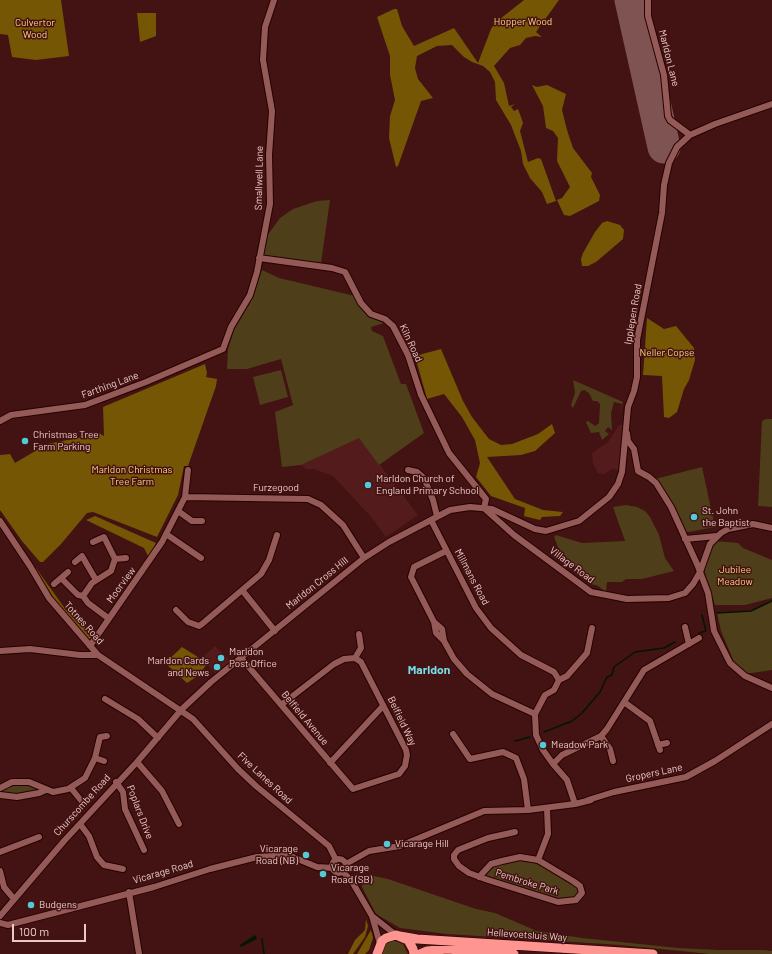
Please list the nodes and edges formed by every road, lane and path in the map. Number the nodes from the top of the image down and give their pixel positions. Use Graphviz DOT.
graph roads {
  1 [pos="274,0"];
  2 [pos="648,0"];
  3 [pos="772,104"];
  4 [pos="690,135"];
  5 [pos="258,258"];
  6 [pos="223,349"];
  7 [pos="0,421"];
  8 [pos="625,428"];
  9 [pos="188,470"];
  10 [pos="408,470"];
  11 [pos="185,497"];
  12 [pos="484,508"];
  13 [pos="178,511"];
  14 [pos="437,516"];
  15 [pos="431,520"];
  16 [pos="0,521"];
  17 [pos="202,521"];
  18 [pos="772,528"];
  19 [pos="166,534"];
  20 [pos="277,535"];
  21 [pos="717,536"];
  22 [pos="685,539"];
  23 [pos="93,542"];
  24 [pos="446,551"];
  25 [pos="126,558"];
  26 [pos="201,558"];
  27 [pos="364,558"];
  28 [pos="115,559"];
  29 [pos="75,562"];
  30 [pos="68,572"];
  31 [pos="700,572"];
  32 [pos="61,578"];
  33 [pos="96,580"];
  34 [pos="54,584"];
  35 [pos="242,590"];
  36 [pos="83,596"];
  37 [pos="176,610"];
  38 [pos="108,618"];
  39 [pos="685,627"];
  40 [pos="592,628"];
  41 [pos="275,631"];
  42 [pos="359,634"];
  43 [pos="699,638"];
  44 [pos="689,644"];
  45 [pos="90,646"];
  46 [pos="0,651"];
  47 [pos="98,655"];
  48 [pos="354,658"];
  49 [pos="242,659"];
  50 [pos="559,680"];
  51 [pos="772,688"];
  52 [pos="105,699"];
  53 [pos="624,702"];
  54 [pos="281,705"];
  55 [pos="383,706"];
  56 [pos="182,710"];
  57 [pos="535,714"];
  58 [pos="772,724"];
  59 [pos="453,734"];
  60 [pos="107,736"];
  61 [pos="601,736"];
  62 [pos="158,738"];
  63 [pos="667,743"];
  64 [pos="604,757"];
  65 [pos="95,758"];
  66 [pos="104,761"];
  67 [pos="137,762"];
  68 [pos="330,763"];
  69 [pos="553,764"];
  70 [pos="116,782"];
  71 [pos="0,788"];
  72 [pos="71,788"];
  73 [pos="353,789"];
  74 [pos="46,790"];
  75 [pos="0,795"];
  76 [pos="591,800"];
  77 [pos="82,803"];
  78 [pos="575,804"];
  79 [pos="544,808"];
  80 [pos="528,810"];
  81 [pos="80,824"];
  82 [pos="180,824"];
  83 [pos="516,832"];
  84 [pos="39,838"];
  85 [pos="144,850"];
  86 [pos="0,852"];
  87 [pos="117,860"];
  88 [pos="336,860"];
  89 [pos="538,860"];
  90 [pos="346,864"];
  91 [pos="115,868"];
  92 [pos="332,868"];
  93 [pos="123,869"];
  94 [pos="0,871"];
  95 [pos="343,872"];
  96 [pos="479,877"];
  97 [pos="129,892"];
  98 [pos="14,899"];
  99 [pos="0,916"];
  100 [pos="372,916"];
  101 [pos="0,923"];
  102 [pos="398,935"];
  103 [pos="379,948"];
  104 [pos="139,954"];
  105 [pos="372,954"];
  106 [pos="414,954"];
  107 [pos="420,954"];
  108 [pos="514,954"];
  109 [pos="653,954"];
  1 -- 5 [label="street, Smallwell Lane"];
  2 -- 4 [label="street, Marldon Lane"];
  3 -- 4 [label="street, Ipplepen Road"];
  4 -- 8 [label="street, Ipplepen Road"];
  5 -- 6 [label="street, Smallwell Lane"];
  5 -- 12 [label="street, Kiln Road"];
  6 -- 7 [label="street, Farthing Lane"];
  8 -- 12 [label="street, Ipplepen Road"];
  8 -- 22 [label="street"];
  9 -- 11 [label="street"];
  10 -- 14 [label="street"];
  11 -- 13 [label="street, Moorview"];
  11 -- 27 [label="street, Furzegood"];
  12 -- 14 [label="street, Marldon Cross Hill"];
  12 -- 31 [label="street, Village Road"];
  13 -- 17 [label="street"];
  13 -- 19 [label="street, Moorview"];
  14 -- 15 [label="street, Marldon Cross Hill"];
  15 -- 24 [label="street, Millmans Road"];
  15 -- 27 [label="street, Marldon Cross Hill"];
  16 -- 45 [label="street, Totnes Road"];
  18 -- 21 [label="street"];
  19 -- 26 [label="street"];
  19 -- 38 [label="street, Moorview"];
  20 -- 35 [label="street"];
  21 -- 22 [label="street"];
  21 -- 31 [label="street, Village Road"];
  22 -- 31 [label="street"];
  23 -- 28 [label="street"];
  24 -- 50 [label="street, Millmans Road"];
  24 -- 57 [label="street"];
  25 -- 28 [label="street"];
  27 -- 41 [label="street, Marldon Cross Hill"];
  28 -- 33 [label="street"];
  29 -- 33 [label="street"];
  30 -- 32 [label="street"];
  31 -- 51 [label="street"];
  32 -- 34 [label="street"];
  32 -- 36 [label="street"];
  33 -- 36 [label="street"];
  35 -- 37 [label="street"];
  35 -- 41 [label="street"];
  36 -- 38 [label="street"];
  38 -- 45 [label="street, Moorview"];
  39 -- 44 [label="street"];
  40 -- 50 [label="street"];
  41 -- 49 [label="street, Marldon Cross Hill"];
  42 -- 48 [label="street"];
  43 -- 44 [label="street"];
  44 -- 53 [label="street"];
  45 -- 47 [label="street, Totnes Road"];
  46 -- 47 [label="street"];
  47 -- 56 [label="street, Totnes Road"];
  48 -- 54 [label="street"];
  48 -- 55 [label="street, Belfield Way"];
  49 -- 54 [label="street, Belfield Avenue"];
  49 -- 56 [label="street, Marldon Cross Hill"];
  50 -- 57 [label="street"];
  52 -- 62 [label="street"];
  53 -- 61 [label="street"];
  53 -- 63 [label="street"];
  54 -- 68 [label="street, Belfield Avenue"];
  55 -- 68 [label="street"];
  55 -- 73 [label="street, Belfield Way"];
  56 -- 62 [label="street, Churscombe Road"];
  56 -- 88 [label="street, Five Lanes Road"];
  57 -- 69 [label="street"];
  58 -- 78 [label="street, Gropers Lane"];
  59 -- 80 [label="street"];
  60 -- 65 [label="street"];
  61 -- 64 [label="street"];
  61 -- 69 [label="street"];
  62 -- 67 [label="street, Churscombe Road"];
  65 -- 66 [label="street"];
  65 -- 72 [label="street"];
  67 -- 70 [label="street, Churscombe Road"];
  67 -- 82 [label="street"];
  68 -- 73 [label="street, Belfield Avenue"];
  69 -- 78 [label="street"];
  70 -- 81 [label="street, Churscombe Road"];
  70 -- 85 [label="street, Poplars Drive"];
  71 -- 74 [label="street"];
  72 -- 74 [label="street"];
  72 -- 77 [label="street"];
  74 -- 75 [label="street"];
  76 -- 78 [label="street"];
  78 -- 79 [label="street"];
  79 -- 80 [label="street"];
  79 -- 89 [label="street"];
  80 -- 90 [label="street"];
  81 -- 91 [label="street"];
  81 -- 98 [label="street, Churscombe Road"];
  83 -- 96 [label="street, Pembroke Park"];
  84 -- 86 [label="street"];
  87 -- 91 [label="street"];
  88 -- 90 [label="street"];
  88 -- 92 [label="street"];
  89 -- 96 [label="street, Pembroke Park"];
  89 -- 96 [label="street, Pembroke Park"];
  90 -- 95 [label="street"];
  91 -- 93 [label="street"];
  92 -- 95 [label="street"];
  92 -- 97 [label="street, Vicarage Road"];
  94 -- 98 [label="street"];
  95 -- 100 [label="street"];
  97 -- 101 [label="street, Vicarage Road"];
  97 -- 104 [label="street"];
  98 -- 99 [label="street, Churscombe Road"];
  100 -- 102 [label="street"];
  100 -- 103 [label="street"];
  102 -- 103 [label="highway"];
  102 -- 106 [label="highway"];
  102 -- 109 [label="highway, Hellevoetsluis Way"];
  103 -- 105 [label="highway"];
  107 -- 108 [label="highway, Hellevoetsluis Way"];
}
